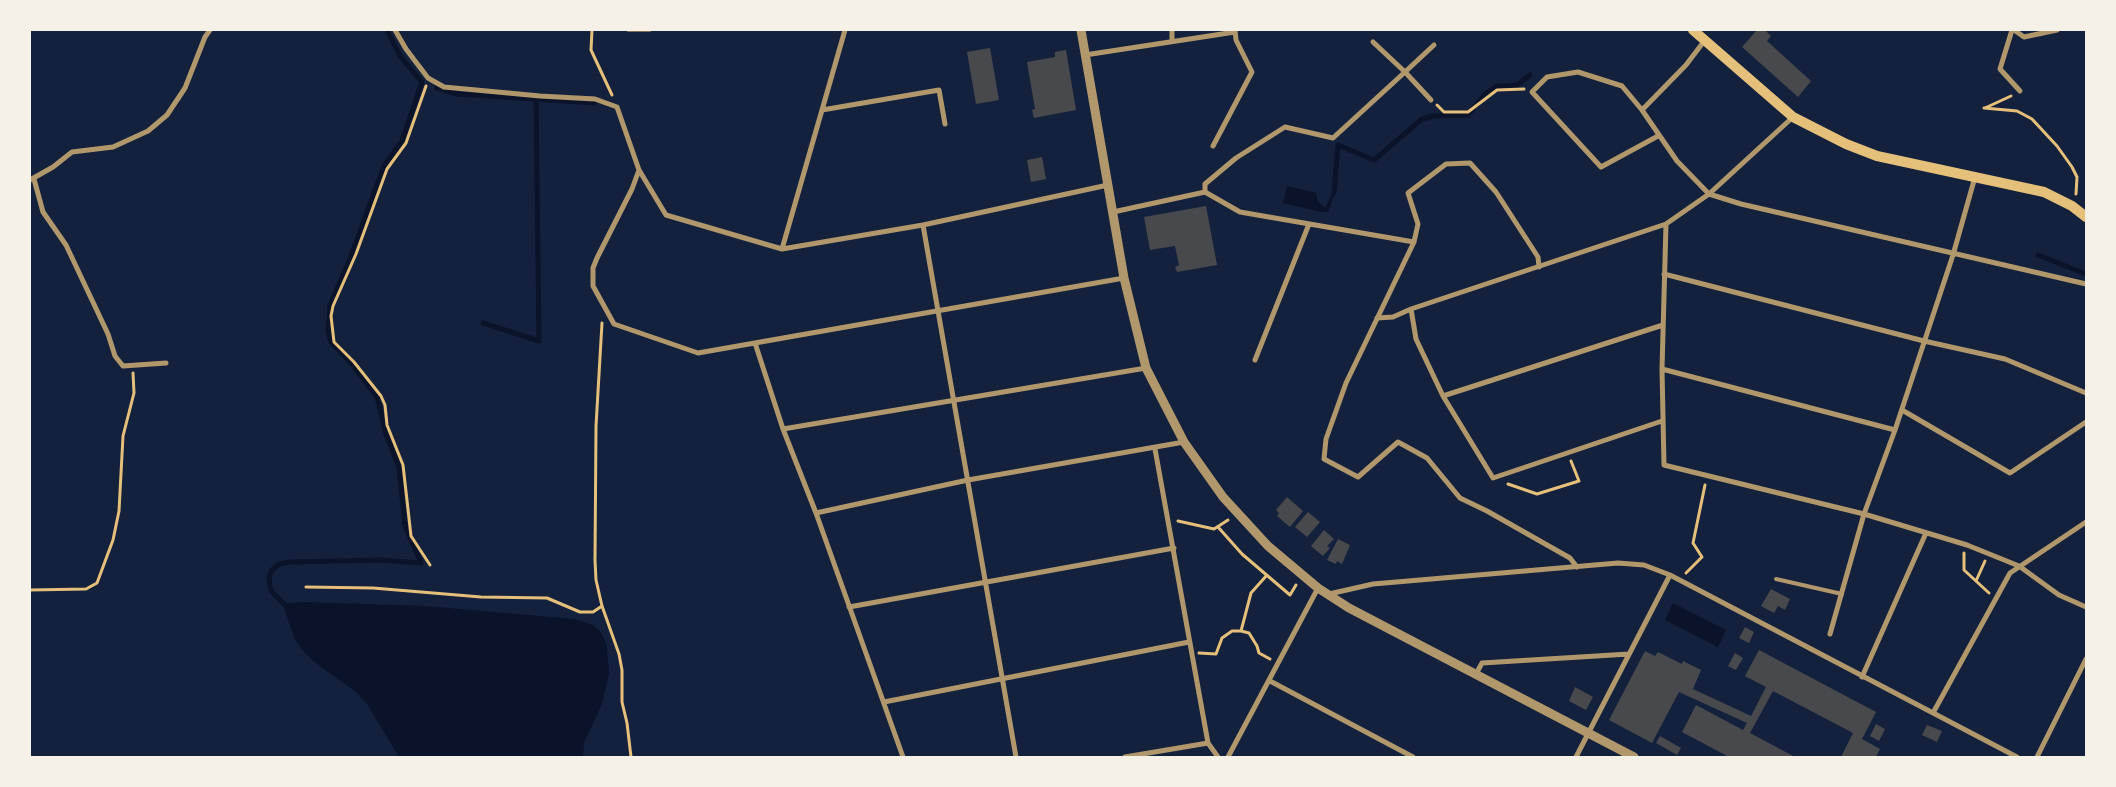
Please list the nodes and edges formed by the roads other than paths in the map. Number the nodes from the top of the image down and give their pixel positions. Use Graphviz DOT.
graph roads {
  1 [pos="210,30"];
  2 [pos="395,30"];
  3 [pos="845,30"];
  4 [pos="1081,30"];
  5 [pos="1172,30"];
  6 [pos="1693,30"];
  7 [pos="2013,30"];
  8 [pos="2057,30"];
  9 [pos="1235,31"];
  10 [pos="1172,40"];
  11 [pos="1705,40"];
  12 [pos="1373,42"];
  13 [pos="1434,45"];
  14 [pos="1085,55"];
  15 [pos="1405,72"];
  16 [pos="2020,91"];
  17 [pos="1431,100"];
  18 [pos="822,110"];
  19 [pos="1642,110"];
  20 [pos="1793,117"];
  21 [pos="945,124"];
  22 [pos="1658,136"];
  23 [pos="1213,146"];
  24 [pos="639,170"];
  25 [pos="1975,177"];
  26 [pos="32,180"];
  27 [pos="1108,185"];
  28 [pos="1205,192"];
  29 [pos="1709,194"];
  30 [pos="1113,212"];
  31 [pos="2086,217"];
  32 [pos="1309,224"];
  33 [pos="1666,224"];
  34 [pos="924,226"];
  35 [pos="1414,242"];
  36 [pos="782,249"];
  37 [pos="1953,255"];
  38 [pos="1539,267"];
  39 [pos="1664,274"];
  40 [pos="1124,278"];
  41 [pos="2086,284"];
  42 [pos="1411,309"];
  43 [pos="938,312"];
  44 [pos="1376,318"];
  45 [pos="1663,325"];
  46 [pos="1924,341"];
  47 [pos="755,343"];
  48 [pos="1255,360"];
  49 [pos="166,364"];
  50 [pos="1146,368"];
  51 [pos="1662,370"];
  52 [pos="2086,394"];
  53 [pos="1443,396"];
  54 [pos="954,401"];
  55 [pos="1902,410"];
  56 [pos="1662,421"];
  57 [pos="2086,422"];
  58 [pos="783,429"];
  59 [pos="1896,430"];
  60 [pos="1184,442"];
  61 [pos="1155,449"];
  62 [pos="968,480"];
  63 [pos="816,513"];
  64 [pos="1864,514"];
  65 [pos="2086,522"];
  66 [pos="1926,533"];
  67 [pos="1174,548"];
  68 [pos="2019,566"];
  69 [pos="1577,567"];
  70 [pos="1670,576"];
  71 [pos="1776,579"];
  72 [pos="986,582"];
  73 [pos="1318,588"];
  74 [pos="1328,594"];
  75 [pos="1842,594"];
  76 [pos="849,607"];
  77 [pos="2086,607"];
  78 [pos="1830,634"];
  79 [pos="1189,642"];
  80 [pos="1629,654"];
  81 [pos="2086,660"];
  82 [pos="1476,674"];
  83 [pos="1862,676"];
  84 [pos="1002,679"];
  85 [pos="1270,681"];
  86 [pos="884,702"];
  87 [pos="1933,713"];
  88 [pos="1588,732"];
  89 [pos="1208,743"];
  90 [pos="902,757"];
  91 [pos="1016,757"];
  92 [pos="1125,757"];
  93 [pos="1218,757"];
  94 [pos="1228,757"];
  95 [pos="1413,757"];
  96 [pos="1576,757"];
  97 [pos="1634,757"];
  98 [pos="2016,757"];
  99 [pos="2037,757"];
  1 -- 26 [label="street"];
  2 -- 24 [label="street"];
  3 -- 18 [label="street"];
  4 -- 14 [label="street"];
  5 -- 10 [label="street"];
  6 -- 11 [label="main road"];
  7 -- 8 [label="street"];
  7 -- 16 [label="street"];
  9 -- 10 [label="street"];
  9 -- 23 [label="street"];
  10 -- 14 [label="street"];
  11 -- 19 [label="street"];
  11 -- 20 [label="main road"];
  12 -- 15 [label="street"];
  13 -- 15 [label="street"];
  14 -- 27 [label="street"];
  15 -- 17 [label="street"];
  15 -- 28 [label="street"];
  18 -- 21 [label="street"];
  18 -- 36 [label="street"];
  19 -- 22 [label="street"];
  19 -- 22 [label="street"];
  20 -- 25 [label="main road"];
  20 -- 29 [label="street"];
  22 -- 29 [label="street"];
  24 -- 36 [label="street"];
  24 -- 47 [label="street"];
  25 -- 31 [label="main road"];
  25 -- 37 [label="street"];
  26 -- 49 [label="street"];
  27 -- 30 [label="street"];
  27 -- 34 [label="street"];
  28 -- 30 [label="street"];
  28 -- 32 [label="street"];
  29 -- 33 [label="street"];
  29 -- 37 [label="street"];
  30 -- 40 [label="street"];
  32 -- 35 [label="street"];
  32 -- 48 [label="street"];
  33 -- 38 [label="street"];
  33 -- 39 [label="street"];
  34 -- 36 [label="street"];
  34 -- 43 [label="street"];
  35 -- 38 [label="street"];
  35 -- 44 [label="street"];
  37 -- 41 [label="street"];
  37 -- 46 [label="street"];
  38 -- 42 [label="street"];
  39 -- 45 [label="street"];
  39 -- 46 [label="street"];
  40 -- 43 [label="street"];
  40 -- 50 [label="street"];
  42 -- 44 [label="street"];
  42 -- 53 [label="street"];
  43 -- 47 [label="street"];
  43 -- 54 [label="street"];
  44 -- 69 [label="street"];
  45 -- 51 [label="street"];
  45 -- 53 [label="street"];
  46 -- 52 [label="street"];
  46 -- 55 [label="street"];
  47 -- 58 [label="street"];
  50 -- 54 [label="street"];
  50 -- 60 [label="street"];
  51 -- 56 [label="street"];
  51 -- 59 [label="street"];
  53 -- 56 [label="street"];
  54 -- 58 [label="street"];
  54 -- 62 [label="street"];
  55 -- 57 [label="street"];
  55 -- 59 [label="street"];
  56 -- 64 [label="street"];
  58 -- 63 [label="street"];
  59 -- 64 [label="street"];
  60 -- 61 [label="street"];
  60 -- 73 [label="street"];
  61 -- 62 [label="street"];
  61 -- 67 [label="street"];
  62 -- 63 [label="street"];
  62 -- 72 [label="street"];
  63 -- 76 [label="street"];
  64 -- 66 [label="street"];
  64 -- 75 [label="street"];
  65 -- 68 [label="street"];
  66 -- 68 [label="street"];
  66 -- 83 [label="street"];
  67 -- 72 [label="street"];
  67 -- 79 [label="street"];
  68 -- 77 [label="street"];
  68 -- 87 [label="street"];
  69 -- 70 [label="street"];
  69 -- 74 [label="street"];
  70 -- 80 [label="street"];
  70 -- 83 [label="street"];
  71 -- 75 [label="lane"];
  72 -- 76 [label="street"];
  72 -- 84 [label="street"];
  73 -- 74 [label="street"];
  73 -- 85 [label="street"];
  74 -- 82 [label="street"];
  75 -- 78 [label="street"];
  76 -- 86 [label="street"];
  79 -- 84 [label="street"];
  79 -- 89 [label="street"];
  80 -- 82 [label="street"];
  80 -- 88 [label="street"];
  81 -- 99 [label="street"];
  82 -- 88 [label="street"];
  83 -- 87 [label="street"];
  84 -- 86 [label="street"];
  84 -- 91 [label="street"];
  85 -- 94 [label="street"];
  85 -- 95 [label="street"];
  86 -- 90 [label="street"];
  87 -- 98 [label="street"];
  88 -- 96 [label="street"];
  88 -- 97 [label="street"];
  89 -- 92 [label="street"];
  89 -- 93 [label="street"];
}
